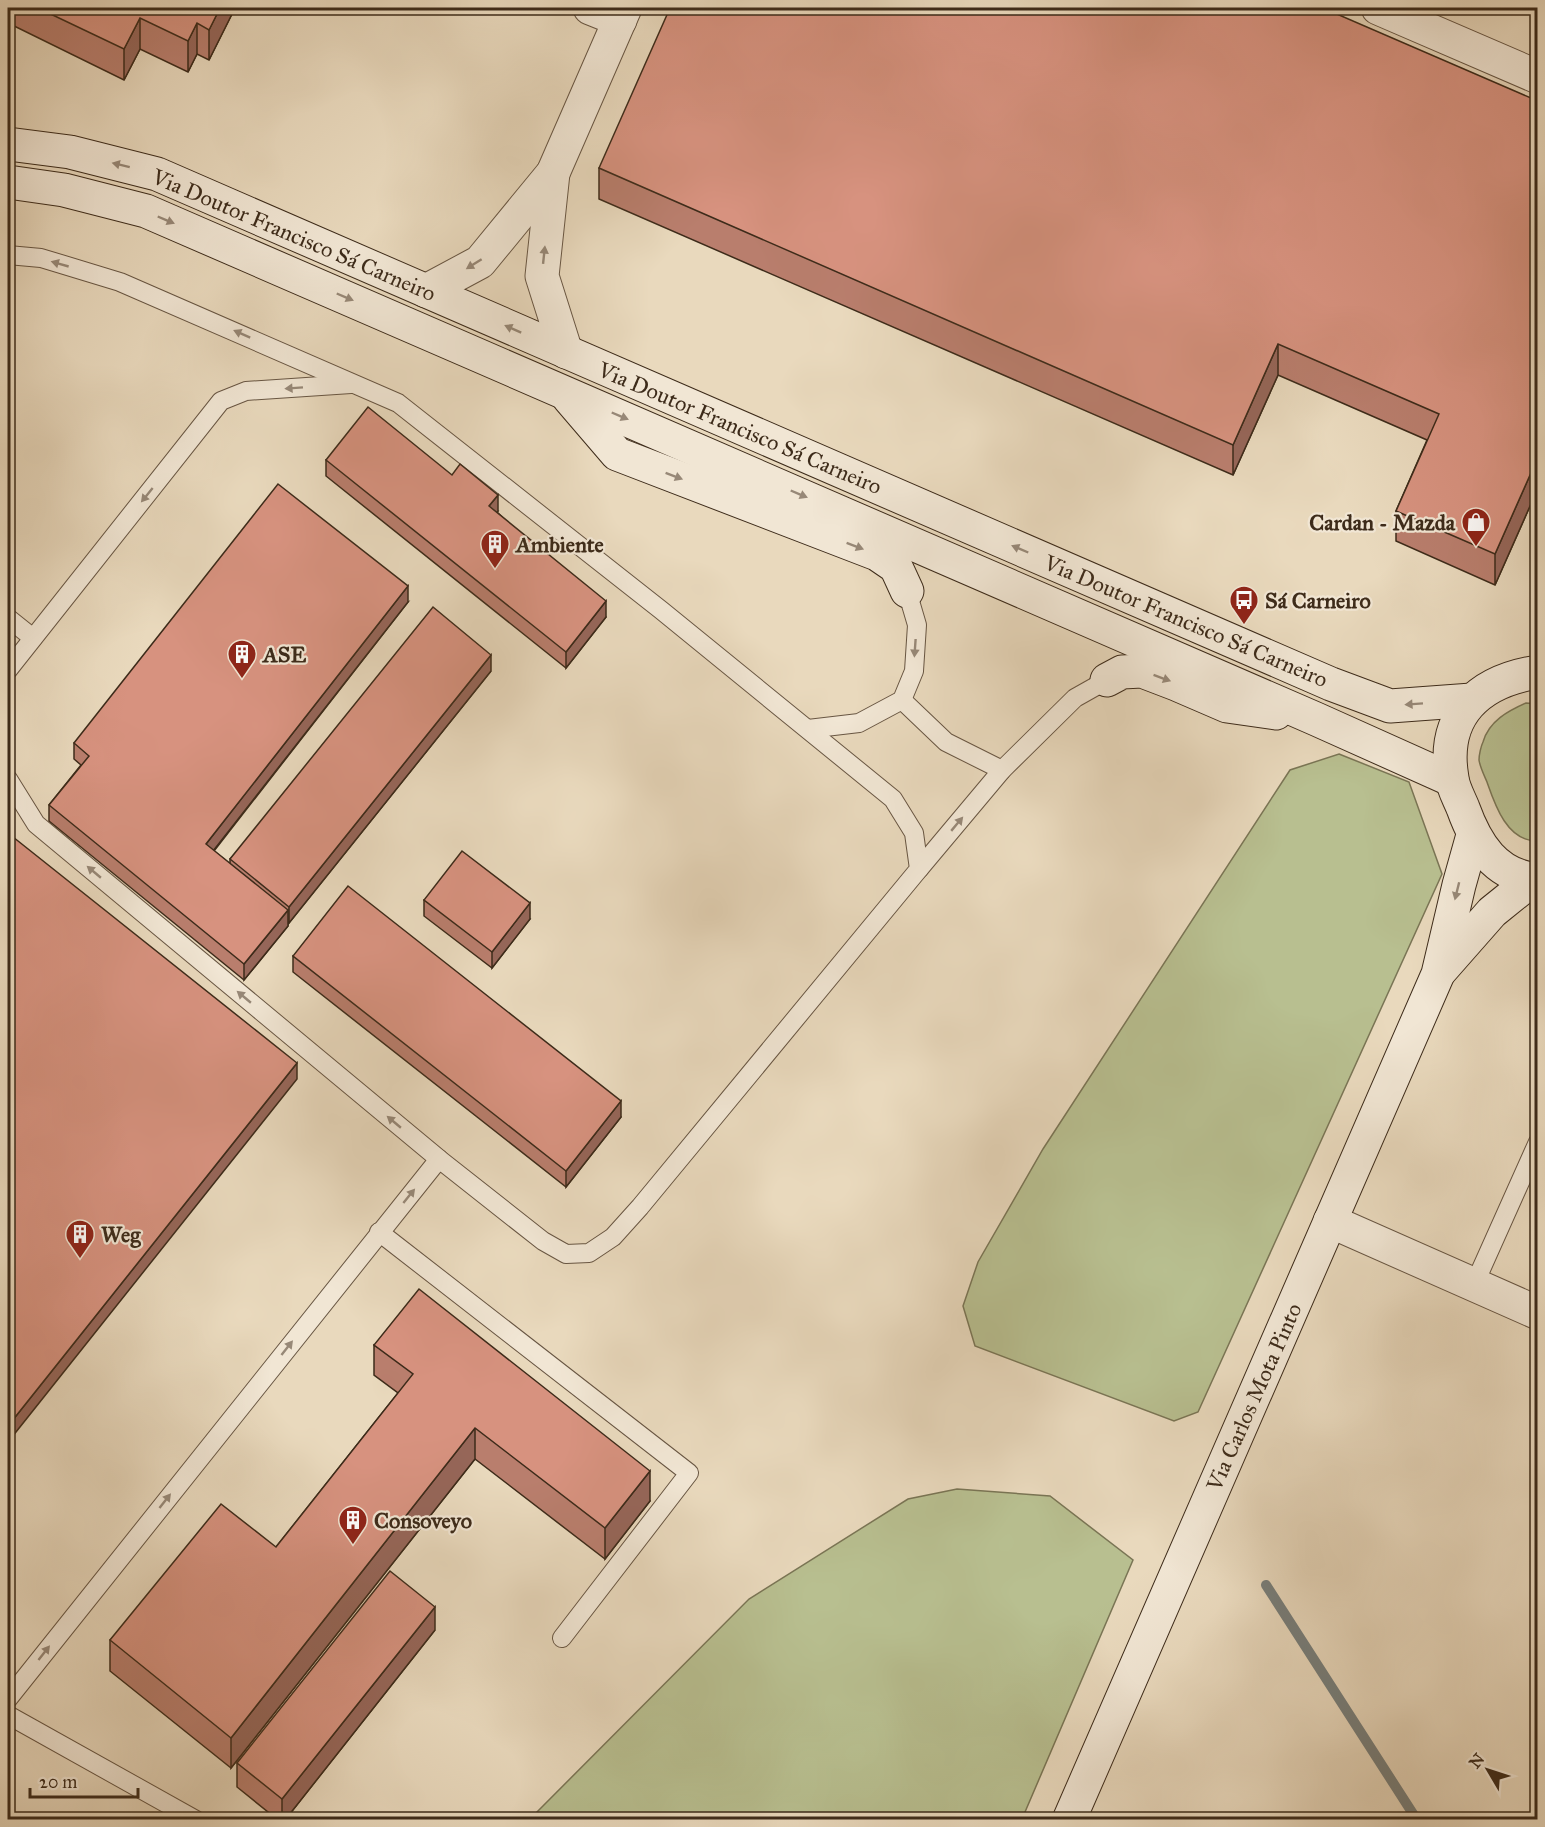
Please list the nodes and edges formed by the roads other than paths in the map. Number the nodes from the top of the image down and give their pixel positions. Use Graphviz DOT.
graph roads {
  1 [pos="1387,9"];
  2 [pos="612,12"];
  3 [pos="1538,77"];
  4 [pos="8,144"];
  5 [pos="553,173"];
  6 [pos="8,182"];
  7 [pos="8,255"];
  8 [pos="426,291"];
  9 [pos="566,352"];
  10 [pos="352,384"];
  11 [pos="564,392"];
  12 [pos="907,591"];
  13 [pos="8,618"];
  14 [pos="33,638"];
  15 [pos="8,670"];
  16 [pos="1538,672"];
  17 [pos="1107,680"];
  18 [pos="902,699"];
  19 [pos="1472,700"];
  20 [pos="1316,719"];
  21 [pos="808,729"];
  22 [pos="1002,770"];
  23 [pos="8,779"];
  24 [pos="1452,780"];
  25 [pos="1473,835"];
  26 [pos="919,869"];
  27 [pos="1535,880"];
  28 [pos="1438,974"];
  29 [pos="1538,1142"];
  30 [pos="439,1159"];
  31 [pos="1330,1221"];
  32 [pos="379,1232"];
  33 [pos="1474,1285"];
  34 [pos="1538,1313"];
  35 [pos="562,1638"];
  36 [pos="8,1699"];
  37 [pos="8,1715"];
  38 [pos="196,1820"];
  39 [pos="1069,1820"];
  1 -- 3 [label="main road"];
  2 -- 5 [label="main road"];
  8 -- 4 [label="main road, Via Doutor Francisco Sá Carneiro, one-way"];
  5 -- 8 [label="main road, one-way"];
  9 -- 5 [label="main road, one-way"];
  6 -- 11 [label="main road, Via Doutor Francisco Sá Carneiro, one-way"];
  10 -- 7 [label="lane, one-way"];
  9 -- 8 [label="main road, Via Doutor Francisco Sá Carneiro, one-way"];
  19 -- 9 [label="main road, Via Doutor Francisco Sá Carneiro, one-way"];
  10 -- 14 [label="lane, one-way"];
  10 -- 21 [label="lane"];
  11 -- 12 [label="main road, one-way"];
  11 -- 20 [label="main road, Via Doutor Francisco Sá Carneiro, one-way"];
  12 -- 18 [label="lane, one-way"];
  13 -- 14 [label="lane"];
  14 -- 15 [label="lane"];
  16 -- 19 [label="main road"];
  17 -- 20 [label="main road, one-way"];
  17 -- 22 [label="lane"];
  18 -- 21 [label="lane"];
  18 -- 22 [label="lane"];
  19 -- 24 [label="main road"];
  20 -- 24 [label="main road, Via Doutor Francisco Sá Carneiro"];
  21 -- 26 [label="lane"];
  26 -- 22 [label="lane, one-way"];
  30 -- 23 [label="lane, one-way"];
  24 -- 25 [label="main road"];
  25 -- 27 [label="main road"];
  25 -- 28 [label="main road, Via Carlos Mota Pinto, one-way"];
  26 -- 30 [label="lane"];
  27 -- 28 [label="main road, Via Carlos Mota Pinto"];
  28 -- 31 [label="main road, Via Carlos Mota Pinto"];
  29 -- 33 [label="lane"];
  32 -- 30 [label="lane, one-way"];
  31 -- 33 [label="main road"];
  31 -- 39 [label="main road, Via Carlos Mota Pinto"];
  32 -- 35 [label="lane"];
  36 -- 32 [label="lane, one-way"];
  33 -- 34 [label="main road"];
  37 -- 38 [label="lane"];
}
